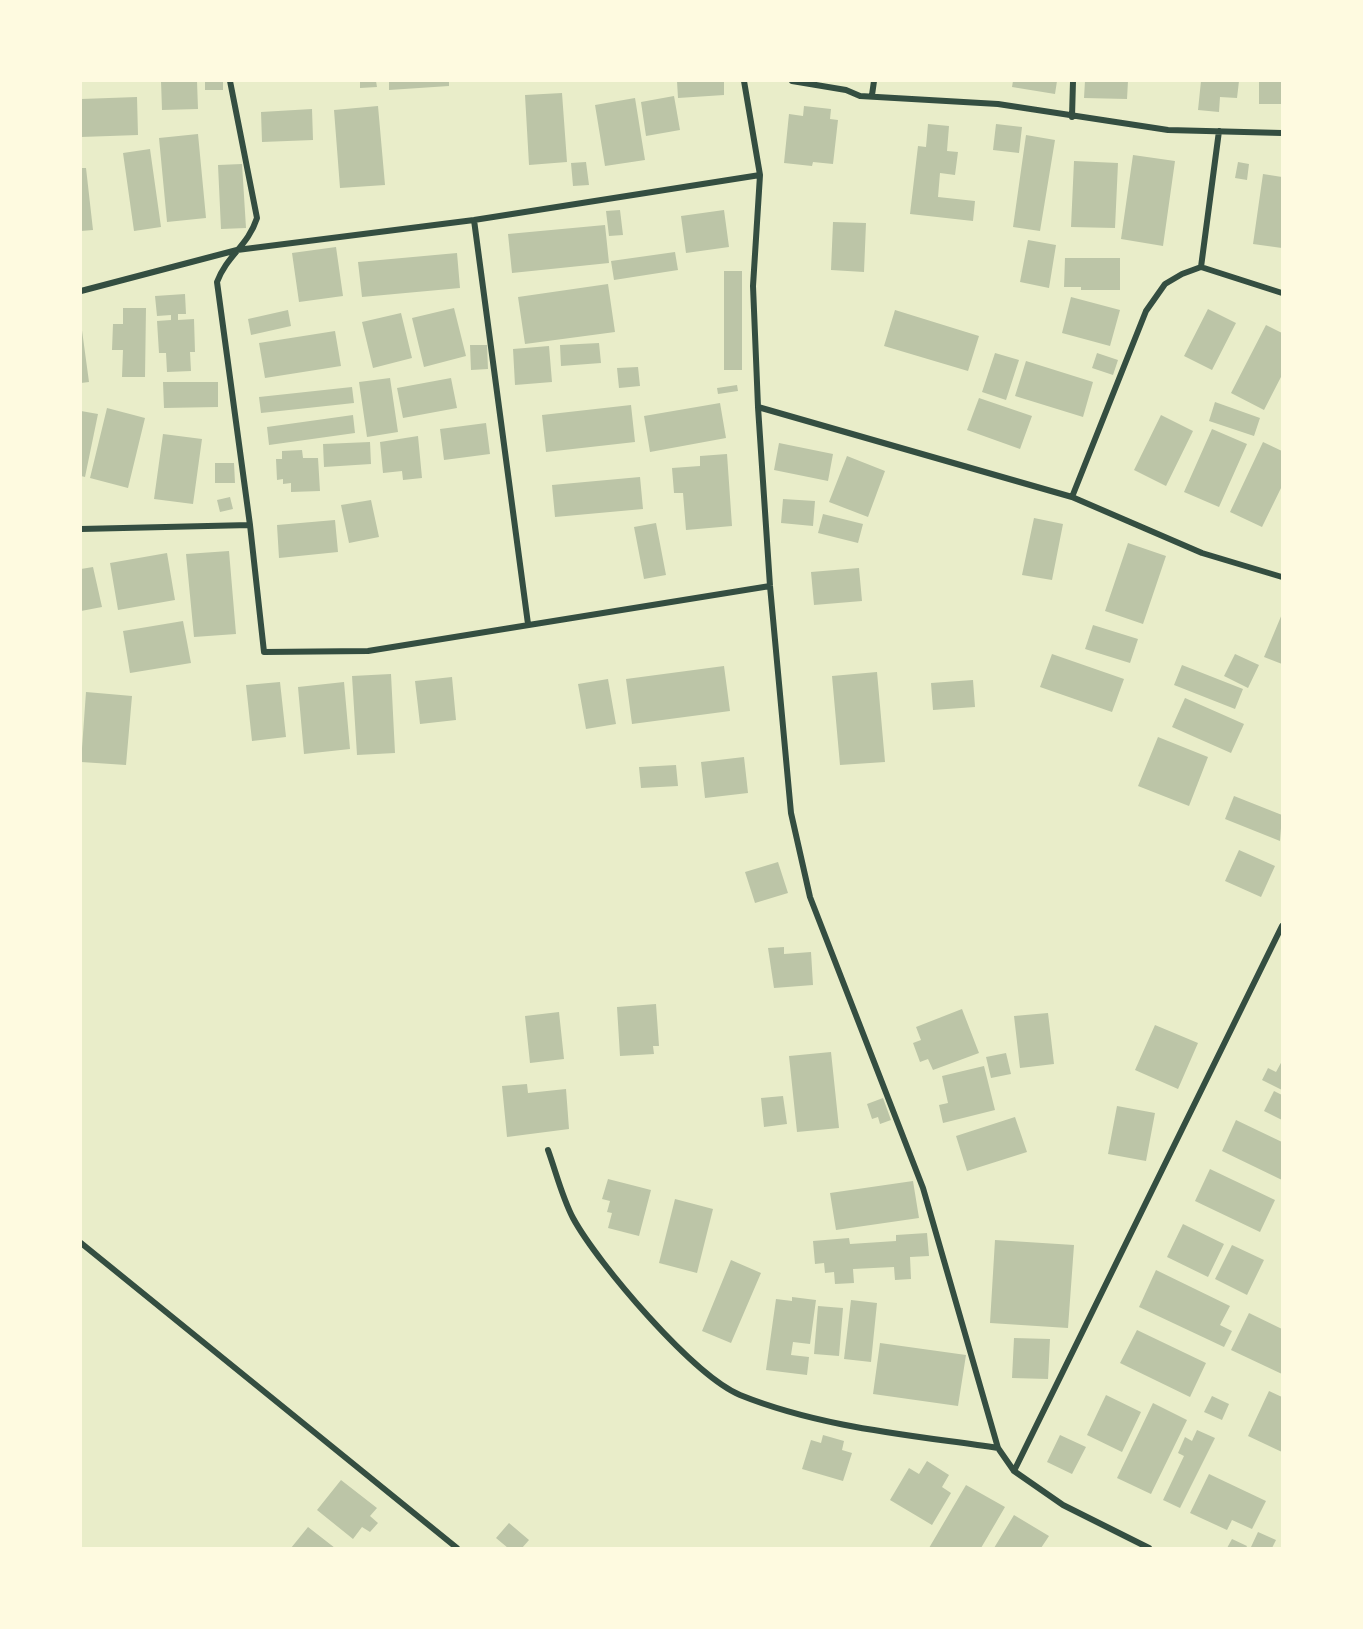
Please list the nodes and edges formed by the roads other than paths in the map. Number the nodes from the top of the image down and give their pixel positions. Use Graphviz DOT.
graph roads {
  1 [pos="230,81"];
  2 [pos="744,81"];
  3 [pos="792,81"];
  4 [pos="874,81"];
  5 [pos="1073,81"];
  6 [pos="872,95"];
  7 [pos="1072,117"];
  8 [pos="1219,131"];
  9 [pos="1282,134"];
  10 [pos="760,175"];
  11 [pos="474,220"];
  12 [pos="237,250"];
  13 [pos="1201,267"];
  14 [pos="81,291"];
  15 [pos="1282,293"];
  16 [pos="758,407"];
  17 [pos="1072,497"];
  18 [pos="250,525"];
  19 [pos="81,529"];
  20 [pos="1282,577"];
  21 [pos="770,586"];
  22 [pos="528,624"];
  23 [pos="1282,927"];
  24 [pos="548,1150"];
  25 [pos="81,1243"];
  26 [pos="998,1448"];
  27 [pos="1014,1470"];
  28 [pos="457,1548"];
  29 [pos="1149,1548"];
  1 -- 12 [label="street"];
  2 -- 10 [label="street"];
  3 -- 6 [label="street"];
  4 -- 6 [label="street"];
  5 -- 7 [label="street"];
  6 -- 7 [label="street"];
  7 -- 8 [label="street"];
  8 -- 9 [label="street"];
  8 -- 13 [label="street"];
  10 -- 11 [label="street"];
  10 -- 16 [label="street"];
  11 -- 12 [label="street"];
  11 -- 22 [label="street"];
  12 -- 14 [label="street"];
  12 -- 18 [label="street"];
  13 -- 15 [label="street"];
  13 -- 17 [label="street"];
  16 -- 17 [label="street"];
  16 -- 21 [label="street"];
  17 -- 20 [label="street"];
  18 -- 19 [label="street"];
  18 -- 22 [label="street"];
  21 -- 22 [label="street"];
  21 -- 26 [label="street"];
  23 -- 27 [label="street"];
  24 -- 26 [label="street"];
  25 -- 28 [label="street"];
  26 -- 27 [label="street"];
  27 -- 29 [label="street"];
}
